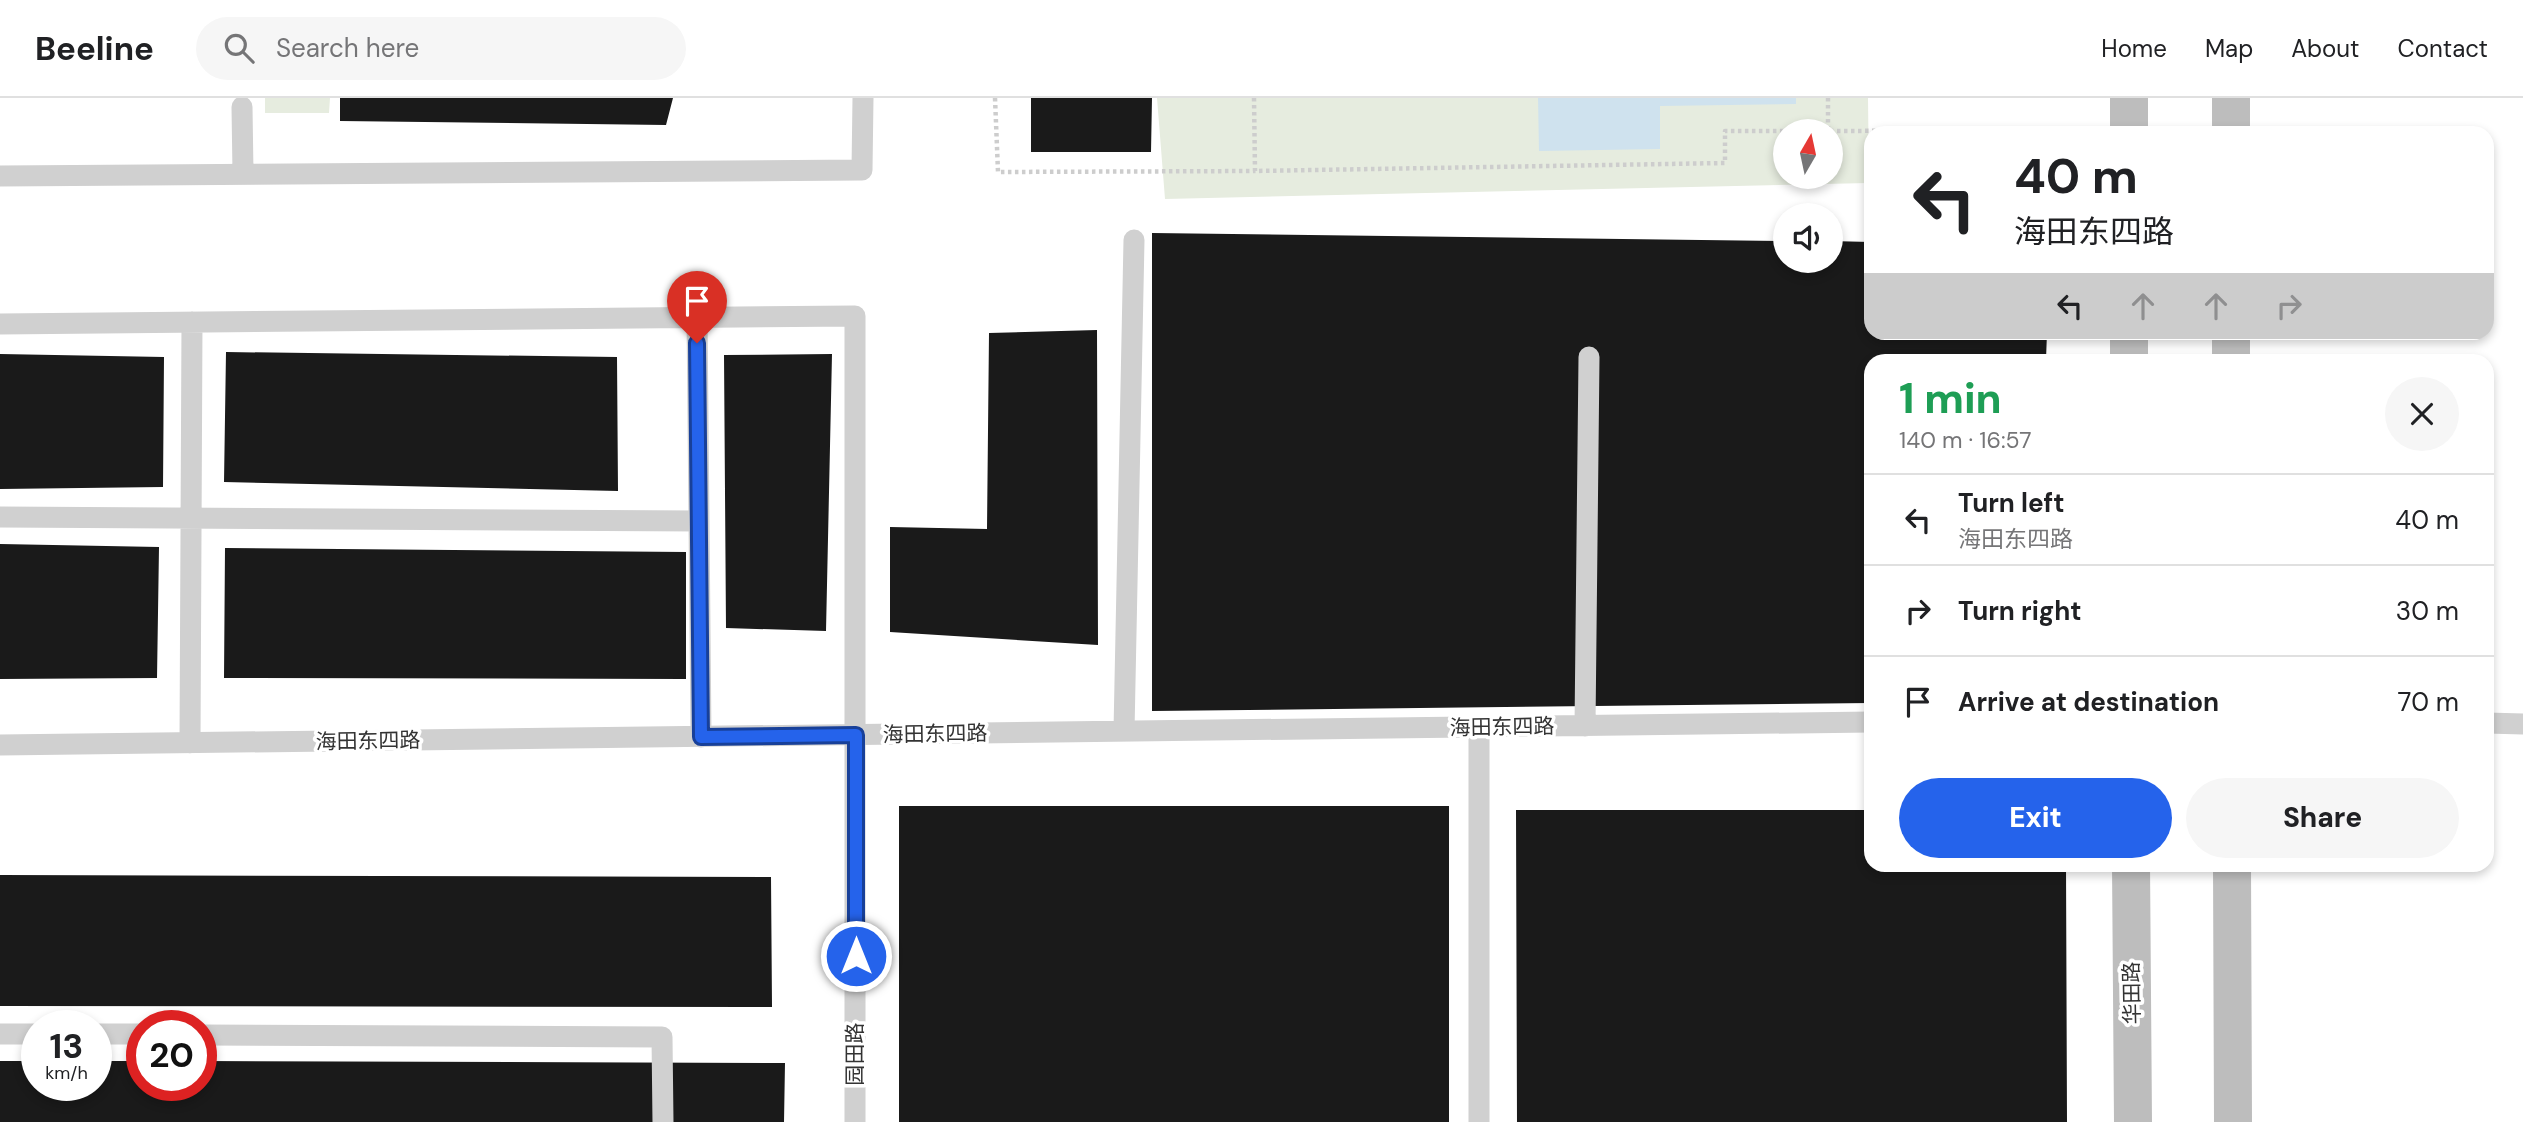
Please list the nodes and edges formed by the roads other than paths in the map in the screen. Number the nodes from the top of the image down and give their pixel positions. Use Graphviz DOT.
graph roads {
  1 [pos="863,98"];
  2 [pos="2231,98"];
  3 [pos="242,107"];
  4 [pos="2231,126"];
  5 [pos="243,173"];
  6 [pos="0,176"];
  7 [pos="1134,240"];
  8 [pos="697,317"];
  9 [pos="192,322"];
  10 [pos="0,324"];
  11 [pos="1589,357"];
  12 [pos="0,517"];
  13 [pos="191,519"];
  14 [pos="699,522"];
  15 [pos="1864,722"];
  16 [pos="2494,723"];
  17 [pos="2523,724"];
  18 [pos="1585,726"];
  19 [pos="1479,727"];
  20 [pos="1124,731"];
  21 [pos="856,735"];
  22 [pos="701,737"];
  23 [pos="190,743"];
  24 [pos="0,745"];
  25 [pos="2131,872"];
  26 [pos="2232,872"];
  27 [pos="0,1034"];
  28 [pos="21,1034"];
  29 [pos="217,1035"];
  30 [pos="663,1122"];
  31 [pos="855,1122"];
  32 [pos="1479,1122"];
  33 [pos="2133,1122"];
  34 [pos="2233,1122"];
  1 -- 5 [label="lane"];
  2 -- 4 [label="main road"];
  3 -- 5 [label="lane"];
  5 -- 6 [label="lane"];
  7 -- 20 [label="lane"];
  8 -- 9 [label="lane"];
  8 -- 14 [label="lane"];
  8 -- 21 [label="lane, 园田路"];
  9 -- 10 [label="lane"];
  9 -- 13 [label="lane"];
  11 -- 18 [label="lane"];
  12 -- 13 [label="lane"];
  13 -- 14 [label="lane"];
  13 -- 23 [label="lane"];
  14 -- 22 [label="lane"];
  15 -- 18 [label="lane, 海田东四路"];
  16 -- 17 [label="lane"];
  18 -- 19 [label="lane, 海田东四路"];
  19 -- 20 [label="lane, 海田东四路"];
  19 -- 32 [label="lane"];
  20 -- 21 [label="lane, 海田东四路"];
  21 -- 22 [label="lane, 海田东四路"];
  21 -- 31 [label="lane, 园田路"];
  22 -- 23 [label="lane, 海田东四路"];
  23 -- 24 [label="lane, 海田东四路"];
  25 -- 33 [label="main road, 华田路"];
  26 -- 34 [label="main road"];
  27 -- 28 [label="lane"];
  29 -- 30 [label="lane"];
}
